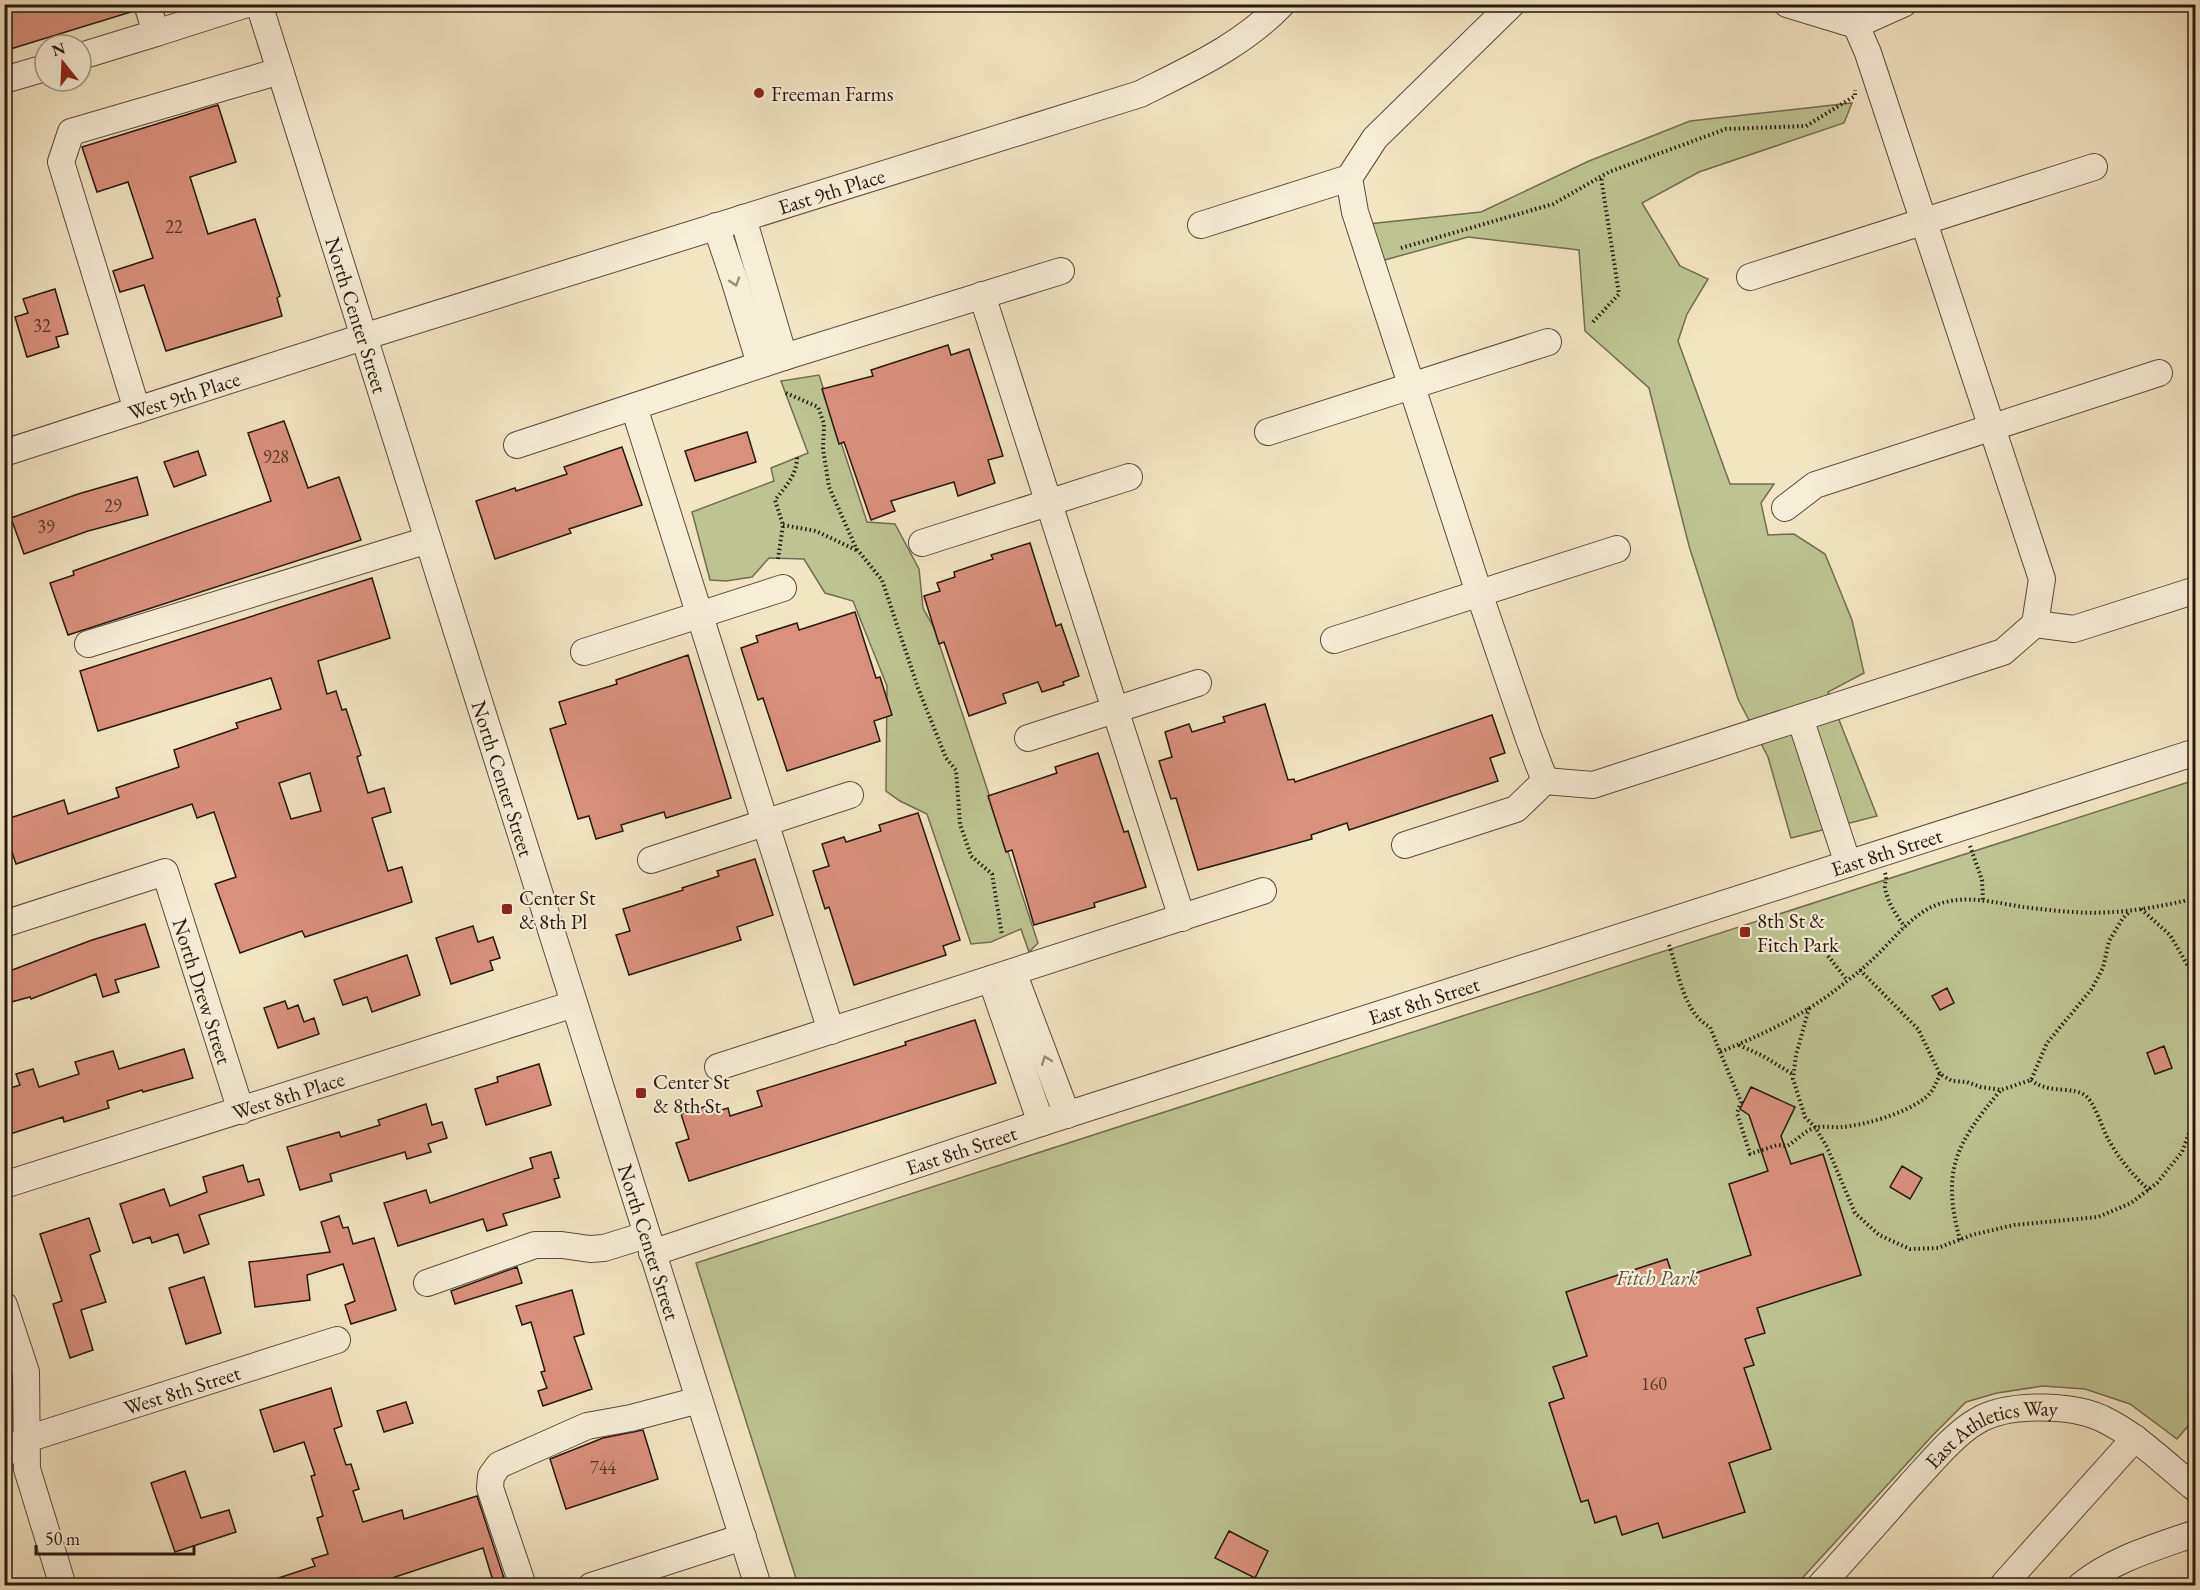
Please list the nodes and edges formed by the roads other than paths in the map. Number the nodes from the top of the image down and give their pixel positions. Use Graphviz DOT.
graph roads {
  1 [pos="147,4"];
  2 [pos="247,4"];
  3 [pos="259,4"];
  4 [pos="1282,4"];
  5 [pos="1512,4"];
  6 [pos="1787,4"];
  7 [pos="1903,4"];
  8 [pos="1856,25"];
  9 [pos="156,33"];
  10 [pos="93,52"];
  11 [pos="33,72"];
  12 [pos="280,72"];
  13 [pos="4,80"];
  14 [pos="2094,167"];
  15 [pos="1349,178"];
  16 [pos="743,218"];
  17 [pos="1924,221"];
  18 [pos="1201,225"];
  19 [pos="716,226"];
  20 [pos="1062,271"];
  21 [pos="1750,277"];
  22 [pos="982,295"];
  23 [pos="363,337"];
  24 [pos="1548,342"];
  25 [pos="772,361"];
  26 [pos="2159,374"];
  27 [pos="1412,386"];
  28 [pos="634,407"];
  29 [pos="137,410"];
  30 [pos="1992,428"];
  31 [pos="1268,432"];
  32 [pos="517,445"];
  33 [pos="4,453"];
  34 [pos="1129,477"];
  35 [pos="1048,502"];
  36 [pos="1785,508"];
  37 [pos="428,540"];
  38 [pos="922,543"];
  39 [pos="1617,549"];
  40 [pos="783,588"];
  41 [pos="2196,590"];
  42 [pos="1479,593"];
  43 [pos="700,615"];
  44 [pos="2035,624"];
  45 [pos="1334,640"];
  46 [pos="88,644"];
  47 [pos="584,652"];
  48 [pos="1198,683"];
  49 [pos="1115,710"];
  50 [pos="1800,718"];
  51 [pos="1028,738"];
  52 [pos="2196,752"];
  53 [pos="1545,781"];
  54 [pos="850,795"];
  55 [pos="766,822"];
  56 [pos="1405,845"];
  57 [pos="651,860"];
  58 [pos="1848,864"];
  59 [pos="1263,891"];
  60 [pos="1182,918"];
  61 [pos="4,924"];
  62 [pos="1002,976"];
  63 [pos="574,1004"];
  64 [pos="831,1030"];
  65 [pos="718,1068"];
  66 [pos="241,1111"];
  67 [pos="1067,1115"];
  68 [pos="1041,1124"];
  69 [pos="4,1185"];
  70 [pos="649,1244"];
  71 [pos="427,1283"];
  72 [pos="4,1305"];
  73 [pos="337,1340"];
  74 [pos="699,1400"];
  75 [pos="27,1438"];
  76 [pos="2135,1438"];
  77 [pos="4,1454"];
  78 [pos="2196,1489"];
  79 [pos="2196,1533"];
  80 [pos="743,1537"];
  81 [pos="2004,1584"];
  82 [pos="63,1586"];
  83 [pos="523,1586"];
  84 [pos="591,1586"];
  85 [pos="758,1586"];
  86 [pos="1820,1586"];
  87 [pos="2080,1586"];
  1 -- 9 [label="street"];
  2 -- 9 [label="street"];
  3 -- 12 [label="street, North Center Street"];
  4 -- 16 [label="street, East 9th Place"];
  5 -- 15 [label="street"];
  6 -- 8 [label="street"];
  7 -- 8 [label="street"];
  8 -- 17 [label="street"];
  9 -- 10 [label="street"];
  11 -- 13 [label="street"];
  12 -- 23 [label="street, North Center Street"];
  12 -- 29 [label="street"];
  14 -- 17 [label="street"];
  15 -- 18 [label="street"];
  15 -- 27 [label="street"];
  16 -- 19 [label="street, East 9th Place"];
  16 -- 25 [label="street"];
  17 -- 21 [label="street"];
  17 -- 30 [label="street"];
  19 -- 23 [label="street, East 9th Place"];
  19 -- 25 [label="street, one-way"];
  20 -- 22 [label="street"];
  22 -- 25 [label="street"];
  22 -- 35 [label="street"];
  23 -- 29 [label="street, West 9th Place"];
  23 -- 37 [label="street, North Center Street"];
  24 -- 27 [label="street"];
  25 -- 28 [label="street"];
  26 -- 30 [label="street"];
  27 -- 31 [label="street"];
  27 -- 42 [label="street"];
  28 -- 32 [label="street"];
  28 -- 43 [label="street"];
  29 -- 33 [label="street, West 9th Place"];
  30 -- 36 [label="street"];
  30 -- 44 [label="street"];
  34 -- 35 [label="street"];
  35 -- 38 [label="street"];
  35 -- 49 [label="street"];
  37 -- 46 [label="street"];
  37 -- 63 [label="street, North Center Street"];
  39 -- 42 [label="street"];
  40 -- 43 [label="street"];
  41 -- 44 [label="street"];
  42 -- 45 [label="street"];
  42 -- 53 [label="street"];
  43 -- 47 [label="street"];
  43 -- 55 [label="street"];
  44 -- 50 [label="street"];
  48 -- 49 [label="street"];
  49 -- 51 [label="street"];
  49 -- 60 [label="street"];
  50 -- 53 [label="street"];
  50 -- 58 [label="street"];
  52 -- 58 [label="street, East 8th Street"];
  53 -- 56 [label="street"];
  54 -- 55 [label="street"];
  55 -- 57 [label="street"];
  55 -- 64 [label="street"];
  58 -- 67 [label="street, East 8th Street"];
  59 -- 60 [label="street"];
  60 -- 62 [label="street"];
  61 -- 66 [label="street, North Drew Street"];
  62 -- 64 [label="street"];
  67 -- 62 [label="street, one-way"];
  62 -- 68 [label="street"];
  63 -- 66 [label="street, West 8th Place"];
  63 -- 70 [label="street, North Center Street"];
  64 -- 65 [label="street"];
  66 -- 69 [label="street, West 8th Place"];
  67 -- 68 [label="street, East 8th Street"];
  68 -- 70 [label="street, East 8th Street"];
  70 -- 71 [label="street, East 8th Street"];
  70 -- 74 [label="street, North Center Street"];
  72 -- 75 [label="street"];
  73 -- 75 [label="street, West 8th Street"];
  74 -- 80 [label="street, North Center Street"];
  74 -- 83 [label="street"];
  75 -- 77 [label="street, West 8th Street"];
  75 -- 82 [label="street"];
  76 -- 78 [label="street, East Athletics Way"];
  76 -- 81 [label="street"];
  76 -- 86 [label="street, East Athletics Way"];
  79 -- 87 [label="street"];
  80 -- 84 [label="street"];
  80 -- 85 [label="street, North Center Street"];
}
